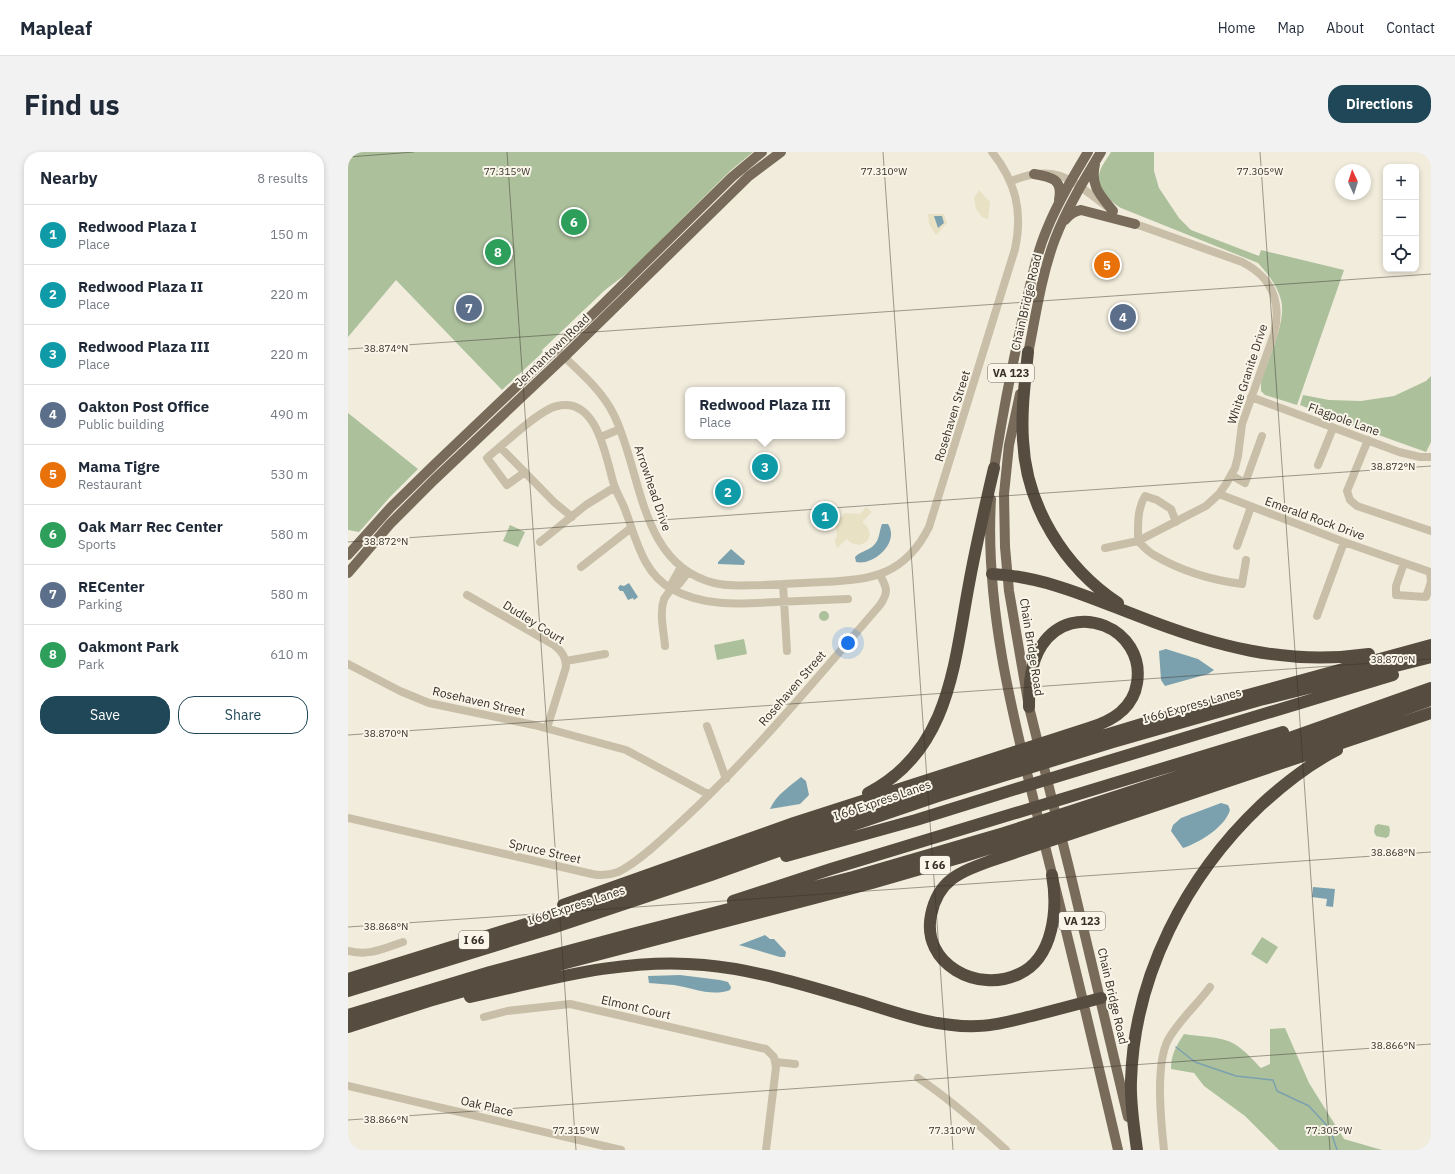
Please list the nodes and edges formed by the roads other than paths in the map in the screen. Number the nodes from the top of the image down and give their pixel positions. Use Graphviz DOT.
graph roads {
  1 [pos="762,152"];
  2 [pos="781,152"];
  3 [pos="992,152"];
  4 [pos="1088,152"];
  5 [pos="1099,156"];
  6 [pos="1034,174"];
  7 [pos="1011,181"];
  8 [pos="1076,183"];
  9 [pos="1058,204"];
  10 [pos="1113,211"];
  11 [pos="1135,224"];
  12 [pos="1058,232"];
  13 [pos="556,349"];
  14 [pos="1028,352"];
  15 [pos="564,357"];
  16 [pos="1251,397"];
  17 [pos="1334,428"];
  18 [pos="620,430"];
  19 [pos="1262,436"];
  20 [pos="601,437"];
  21 [pos="1368,440"];
  22 [pos="500,447"];
  23 [pos="1431,457"];
  24 [pos="1318,464"];
  25 [pos="994,468"];
  26 [pos="525,472"];
  27 [pos="1231,475"];
  28 [pos="615,487"];
  29 [pos="1219,494"];
  30 [pos="1251,507"];
  31 [pos="572,517"];
  32 [pos="1176,522"];
  33 [pos="631,528"];
  34 [pos="1431,531"];
  35 [pos="1138,541"];
  36 [pos="540,542"];
  37 [pos="1344,542"];
  38 [pos="1237,546"];
  39 [pos="1105,548"];
  40 [pos="348,555"];
  41 [pos="1246,560"];
  42 [pos="1404,563"];
  43 [pos="581,567"];
  44 [pos="685,570"];
  45 [pos="348,573"];
  46 [pos="992,574"];
  47 [pos="880,575"];
  48 [pos="1007,575"];
  49 [pos="1431,582"];
  50 [pos="783,584"];
  51 [pos="671,588"];
  52 [pos="467,595"];
  53 [pos="848,599"];
  54 [pos="784,602"];
  55 [pos="1137,616"];
  56 [pos="1317,616"];
  57 [pos="1431,643"];
  58 [pos="665,646"];
  59 [pos="787,650"];
  60 [pos="605,654"];
  61 [pos="1431,657"];
  62 [pos="566,661"];
  63 [pos="1431,663"];
  64 [pos="348,664"];
  65 [pos="1431,688"];
  66 [pos="1398,698"];
  67 [pos="1431,700"];
  68 [pos="1028,707"];
  69 [pos="1431,713"];
  70 [pos="707,726"];
  71 [pos="547,728"];
  72 [pos="1384,728"];
  73 [pos="1052,778"];
  74 [pos="726,779"];
  75 [pos="1030,784"];
  76 [pos="710,794"];
  77 [pos="1057,801"];
  78 [pos="1035,807"];
  79 [pos="348,818"];
  80 [pos="794,823"];
  81 [pos="711,875"];
  82 [pos="1052,875"];
  83 [pos="530,924"];
  84 [pos="632,934"];
  85 [pos="403,942"];
  86 [pos="348,951"];
  87 [pos="348,979"];
  88 [pos="1210,987"];
  89 [pos="348,991"];
  90 [pos="1101,998"];
  91 [pos="429,1001"];
  92 [pos="1084,1002"];
  93 [pos="348,1015"];
  94 [pos="484,1017"];
  95 [pos="348,1027"];
  96 [pos="776,1062"];
  97 [pos="795,1064"];
  98 [pos="918,1078"];
  99 [pos="348,1086"];
  100 [pos="621,1150"];
  101 [pos="766,1150"];
  102 [pos="1006,1150"];
  103 [pos="1118,1150"];
  104 [pos="1137,1150"];
  105 [pos="1164,1150"];
  1 -- 13 [label="main road, Jermantown Road"];
  2 -- 15 [label="main road, Jermantown Road"];
  3 -- 7 [label="street, Rosehaven Street"];
  4 -- 8 [label="main road, Chain Bridge Road / VA 123"];
  5 -- 8 [label="main road, Chain Bridge Road / VA 123"];
  5 -- 10 [label="main road"];
  6 -- 7 [label="street, White Granite Drive"];
  6 -- 8 [label="street, White Granite Drive"];
  6 -- 9 [label="main road"];
  7 -- 47 [label="street, Rosehaven Street"];
  8 -- 9 [label="main road, Chain Bridge Road / VA 123"];
  8 -- 10 [label="street, White Granite Drive"];
  8 -- 12 [label="main road, Chain Bridge Road / VA 123"];
  9 -- 25 [label="main road, Chain Bridge Road / VA 123"];
  10 -- 11 [label="street, White Granite Drive"];
  11 -- 12 [label="main road"];
  11 -- 16 [label="street, White Granite Drive"];
  12 -- 14 [label="main road, Chain Bridge Road / VA 123"];
  13 -- 15 [label="street, Arrowhead Drive"];
  13 -- 40 [label="main road, Jermantown Road"];
  14 -- 48 [label="main road, Chain Bridge Road / VA 123"];
  14 -- 55 [label="highway"];
  15 -- 18 [label="street, Arrowhead Drive"];
  15 -- 45 [label="main road, Jermantown Road"];
  16 -- 17 [label="street, Flagpole Lane"];
  16 -- 27 [label="street, White Granite Drive"];
  17 -- 21 [label="street, Flagpole Lane"];
  17 -- 24 [label="street"];
  18 -- 20 [label="street"];
  18 -- 44 [label="street, Arrowhead Drive"];
  19 -- 27 [label="street"];
  20 -- 22 [label="street"];
  20 -- 28 [label="street"];
  21 -- 23 [label="street, Flagpole Lane"];
  21 -- 34 [label="street"];
  22 -- 26 [label="street"];
  22 -- 26 [label="street"];
  25 -- 46 [label="main road, Chain Bridge Road / VA 123"];
  25 -- 80 [label="highway"];
  26 -- 31 [label="street"];
  27 -- 29 [label="street, White Granite Drive"];
  28 -- 31 [label="street"];
  28 -- 33 [label="street"];
  29 -- 30 [label="street, Emerald Rock Drive"];
  29 -- 32 [label="street, White Granite Drive"];
  30 -- 37 [label="street, Emerald Rock Drive"];
  30 -- 38 [label="street"];
  31 -- 36 [label="street"];
  32 -- 35 [label="street, White Granite Drive"];
  32 -- 35 [label="street"];
  33 -- 43 [label="street"];
  33 -- 51 [label="street"];
  35 -- 39 [label="street, White Granite Drive"];
  35 -- 41 [label="street"];
  37 -- 42 [label="street, Emerald Rock Drive"];
  37 -- 56 [label="street"];
  42 -- 49 [label="street, Emerald Rock Drive"];
  42 -- 49 [label="street, Emerald Rock Drive"];
  44 -- 50 [label="street, Arrowhead Drive"];
  44 -- 51 [label="street"];
  46 -- 48 [label="highway"];
  46 -- 75 [label="main road, Chain Bridge Road / VA 123"];
  47 -- 50 [label="street, Arrowhead Drive"];
  47 -- 74 [label="street, Rosehaven Street"];
  48 -- 55 [label="highway"];
  48 -- 68 [label="main road, Chain Bridge Road / VA 123"];
  50 -- 54 [label="street"];
  51 -- 54 [label="street"];
  51 -- 58 [label="street"];
  52 -- 62 [label="street, Dudley Court"];
  53 -- 54 [label="street"];
  54 -- 59 [label="street"];
  55 -- 57 [label="highway"];
  57 -- 83 [label="highway, I 66"];
  60 -- 62 [label="street"];
  61 -- 81 [label="highway, I 66 Express Lanes"];
  62 -- 71 [label="street, Dudley Court"];
  63 -- 73 [label="highway"];
  64 -- 71 [label="street, Rosehaven Street"];
  65 -- 66 [label="highway"];
  66 -- 77 [label="highway"];
  66 -- 84 [label="highway"];
  67 -- 91 [label="highway, I 66"];
  68 -- 73 [label="main road, Chain Bridge Road / VA 123"];
  68 -- 80 [label="highway"];
  69 -- 72 [label="highway"];
  70 -- 74 [label="street"];
  71 -- 76 [label="street, Rosehaven Street"];
  72 -- 82 [label="highway"];
  72 -- 104 [label="highway"];
  73 -- 75 [label="highway"];
  73 -- 77 [label="main road, Chain Bridge Road / VA 123"];
  74 -- 76 [label="street, Rosehaven Street"];
  75 -- 78 [label="main road, Chain Bridge Road / VA 123"];
  75 -- 81 [label="highway"];
  76 -- 79 [label="street, Spruce Street"];
  77 -- 78 [label="highway"];
  77 -- 90 [label="main road, Chain Bridge Road / VA 123"];
  78 -- 82 [label="main road, Chain Bridge Road / VA 123"];
  78 -- 84 [label="highway"];
  80 -- 83 [label="highway"];
  81 -- 89 [label="highway, I 66 Express Lanes"];
  82 -- 92 [label="main road, Chain Bridge Road / VA 123"];
  83 -- 87 [label="highway, I 66"];
  84 -- 93 [label="highway"];
  85 -- 86 [label="street"];
  88 -- 105 [label="street"];
  90 -- 92 [label="highway"];
  90 -- 104 [label="main road, Chain Bridge Road / VA 123"];
  91 -- 92 [label="highway"];
  91 -- 95 [label="highway, I 66"];
  92 -- 103 [label="main road, Chain Bridge Road / VA 123"];
  94 -- 96 [label="street, Elmont Court"];
  96 -- 97 [label="street"];
  96 -- 101 [label="street"];
  98 -- 102 [label="street"];
  99 -- 100 [label="street, Oak Place"];
}
